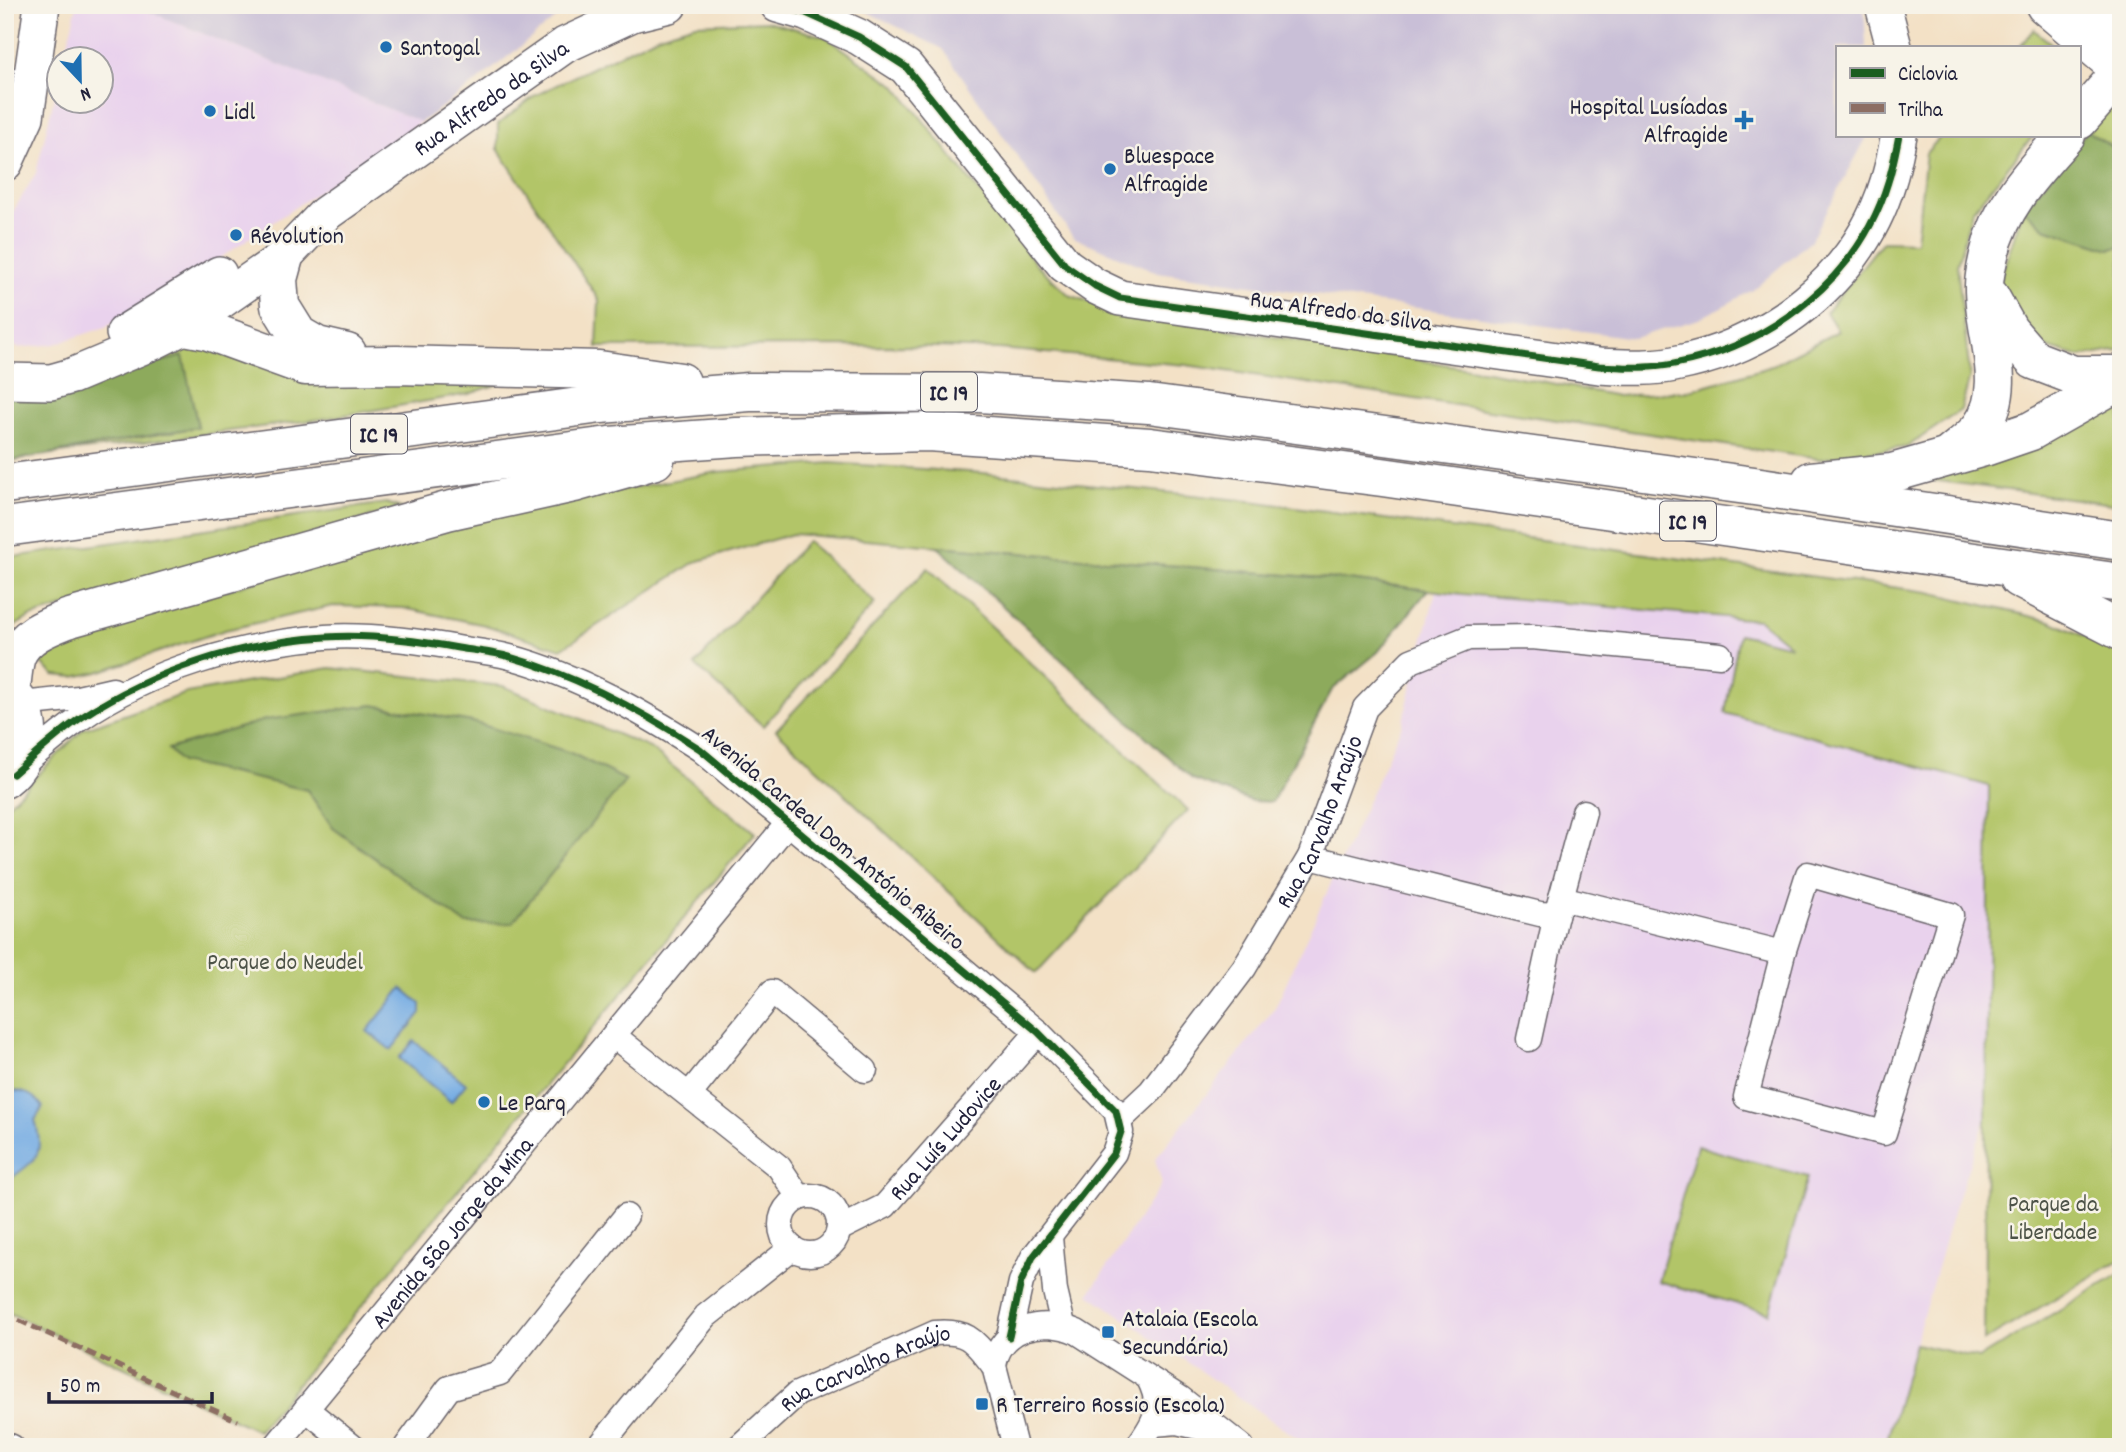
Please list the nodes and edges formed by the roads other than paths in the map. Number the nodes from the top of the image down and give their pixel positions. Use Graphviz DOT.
graph roads {
  1 [pos="41,5"];
  2 [pos="668,5"];
  3 [pos="778,5"];
  4 [pos="1883,5"];
  5 [pos="2045,5"];
  6 [pos="2092,5"];
  7 [pos="2121,31"];
  8 [pos="1894,46"];
  9 [pos="2121,71"];
  10 [pos="2080,119"];
  11 [pos="1899,136"];
  12 [pos="2065,136"];
  13 [pos="5,163"];
  14 [pos="325,214"];
  15 [pos="284,257"];
  16 [pos="1984,286"];
  17 [pos="185,326"];
  18 [pos="129,330"];
  19 [pos="5,358"];
  20 [pos="397,365"];
  21 [pos="2121,378"];
  22 [pos="5,381"];
  23 [pos="749,392"];
  24 [pos="737,437"];
  25 [pos="1945,460"];
  26 [pos="8,484"];
  27 [pos="1754,486"];
  28 [pos="10,527"];
  29 [pos="2121,541"];
  30 [pos="1995,565"];
  31 [pos="2121,583"];
  32 [pos="2121,631"];
  33 [pos="1720,655"];
  34 [pos="138,685"];
  35 [pos="12,694"];
  36 [pos="9,777"];
  37 [pos="1584,813"];
  38 [pos="788,823"];
  39 [pos="1310,857"];
  40 [pos="1558,907"];
  41 [pos="1783,953"];
  42 [pos="1038,1032"];
  43 [pos="614,1036"];
  44 [pos="1528,1040"];
  45 [pos="865,1070"];
  46 [pos="689,1095"];
  47 [pos="1120,1120"];
  48 [pos="799,1197"];
  49 [pos="626,1216"];
  50 [pos="839,1229"];
  51 [pos="1050,1237"];
  52 [pos="792,1248"];
  53 [pos="1063,1325"];
  54 [pos="1009,1336"];
  55 [pos="994,1366"];
  56 [pos="1149,1379"];
  57 [pos="306,1409"];
  58 [pos="1154,1424"];
  59 [pos="1233,1440"];
  60 [pos="5,1444"];
  61 [pos="12,1447"];
  62 [pos="275,1447"];
  63 [pos="353,1447"];
  64 [pos="406,1447"];
  65 [pos="599,1447"];
  66 [pos="739,1447"];
  67 [pos="1015,1447"];
  68 [pos="1137,1447"];
  1 -- 13 [label="street"];
  2 -- 14 [label="street, Rua Alfredo da Silva"];
  3 -- 11 [label="street, Rua Alfredo da Silva"];
  4 -- 8 [label="street"];
  5 -- 9 [label="highway"];
  6 -- 7 [label="highway"];
  9 -- 10 [label="highway"];
  12 -- 16 [label="highway"];
  14 -- 15 [label="street, Rua Alfredo da Silva"];
  14 -- 18 [label="street, Rua Alfredo da Silva"];
  15 -- 17 [label="street, Rua Alfredo da Silva"];
  15 -- 20 [label="highway"];
  16 -- 21 [label="highway"];
  16 -- 25 [label="highway"];
  17 -- 18 [label="street, Rua Alfredo da Silva"];
  17 -- 20 [label="highway"];
  17 -- 22 [label="street, Rua Alfredo da Silva"];
  18 -- 19 [label="street, Rua Alfredo da Silva"];
  20 -- 23 [label="highway"];
  21 -- 25 [label="highway"];
  23 -- 26 [label="highway, IC 19"];
  23 -- 27 [label="highway, IC 19"];
  24 -- 28 [label="highway, IC 19"];
  24 -- 30 [label="highway, IC 19"];
  24 -- 35 [label="highway"];
  25 -- 27 [label="highway"];
  27 -- 29 [label="highway, IC 19"];
  30 -- 31 [label="highway, IC 19"];
  30 -- 32 [label="highway"];
  33 -- 39 [label="street, Rua Carvalho Araújo"];
  34 -- 35 [label="street, Avenida Cardeal Dom António Ribeiro"];
  34 -- 36 [label="street, Avenida Cardeal Dom António Ribeiro"];
  34 -- 38 [label="street, Avenida Cardeal Dom António Ribeiro"];
  35 -- 36 [label="street"];
  37 -- 40 [label="street"];
  38 -- 42 [label="street, Avenida Cardeal Dom António Ribeiro"];
  38 -- 43 [label="street, Avenida São Jorge da Mina"];
  39 -- 40 [label="street"];
  39 -- 47 [label="street, Rua Carvalho Araújo"];
  40 -- 41 [label="street"];
  40 -- 44 [label="street"];
  41 -- 41 [label="street"];
  42 -- 47 [label="street, Avenida Cardeal Dom António Ribeiro"];
  42 -- 50 [label="street, Rua Luís Ludovice"];
  43 -- 46 [label="street"];
  43 -- 57 [label="street, Avenida São Jorge da Mina"];
  45 -- 46 [label="street"];
  46 -- 48 [label="street"];
  47 -- 51 [label="street"];
  48 -- 50 [label="street"];
  48 -- 52 [label="street"];
  49 -- 64 [label="street"];
  50 -- 52 [label="street"];
  51 -- 53 [label="street"];
  51 -- 54 [label="street"];
  52 -- 65 [label="street"];
  53 -- 54 [label="street"];
  53 -- 56 [label="street"];
  54 -- 55 [label="street"];
  55 -- 66 [label="street, Rua Carvalho Araújo"];
  55 -- 67 [label="street"];
  56 -- 58 [label="street"];
  56 -- 59 [label="street"];
  57 -- 62 [label="street, Avenida São Jorge da Mina"];
  57 -- 63 [label="street"];
  58 -- 59 [label="street"];
  58 -- 68 [label="street"];
  60 -- 61 [label="street"];
}
